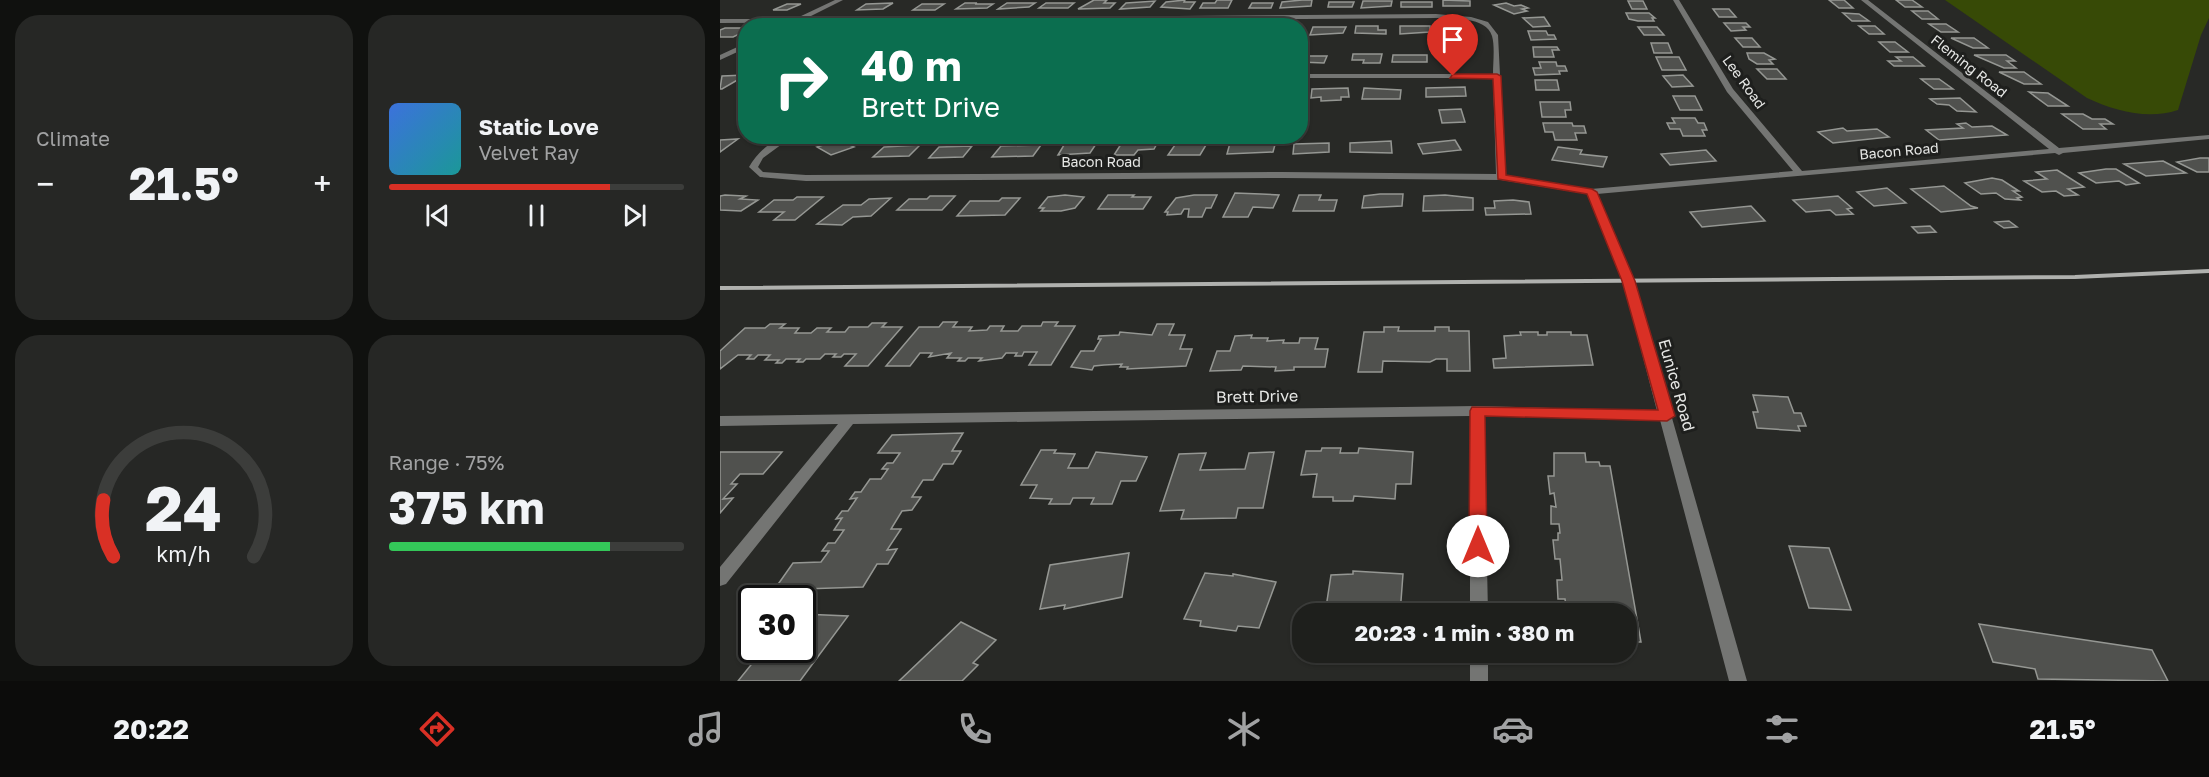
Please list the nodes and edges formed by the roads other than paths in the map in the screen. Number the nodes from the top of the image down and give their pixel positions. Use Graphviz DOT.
graph roads {
  1 [pos="840,0"];
  2 [pos="1676,0"];
  3 [pos="1864,0"];
  4 [pos="802,18"];
  5 [pos="1117,18"];
  6 [pos="720,21"];
  7 [pos="738,21"];
  8 [pos="738,49"];
  9 [pos="720,58"];
  10 [pos="1308,76"];
  11 [pos="1497,76"];
  12 [pos="2209,137"];
  13 [pos="777,144"];
  14 [pos="2059,152"];
  15 [pos="1799,173"];
  16 [pos="1501,177"];
  17 [pos="1592,192"];
  18 [pos="1477,411"];
  19 [pos="1667,416"];
  20 [pos="848,420"];
  21 [pos="720,421"];
  22 [pos="720,579"];
  23 [pos="1479,603"];
  24 [pos="1479,663"];
  25 [pos="1479,681"];
  26 [pos="1738,681"];
  1 -- 4 [label="street"];
  2 -- 15 [label="street, Lee Road"];
  3 -- 14 [label="street, Fleming Road"];
  5 -- 11 [label="street"];
  6 -- 7 [label="street"];
  8 -- 9 [label="street"];
  10 -- 11 [label="street"];
  11 -- 16 [label="street"];
  12 -- 14 [label="street, Bacon Road"];
  13 -- 16 [label="street, Bacon Road"];
  14 -- 15 [label="street, Bacon Road"];
  15 -- 17 [label="street, Bacon Road"];
  16 -- 17 [label="street"];
  17 -- 19 [label="street, Eunice Road"];
  18 -- 19 [label="street, Brett Drive"];
  18 -- 20 [label="street, Brett Drive"];
  18 -- 23 [label="street"];
  19 -- 26 [label="street, Eunice Road"];
  20 -- 21 [label="street, Brett Drive"];
  20 -- 22 [label="street"];
  24 -- 25 [label="street"];
}
